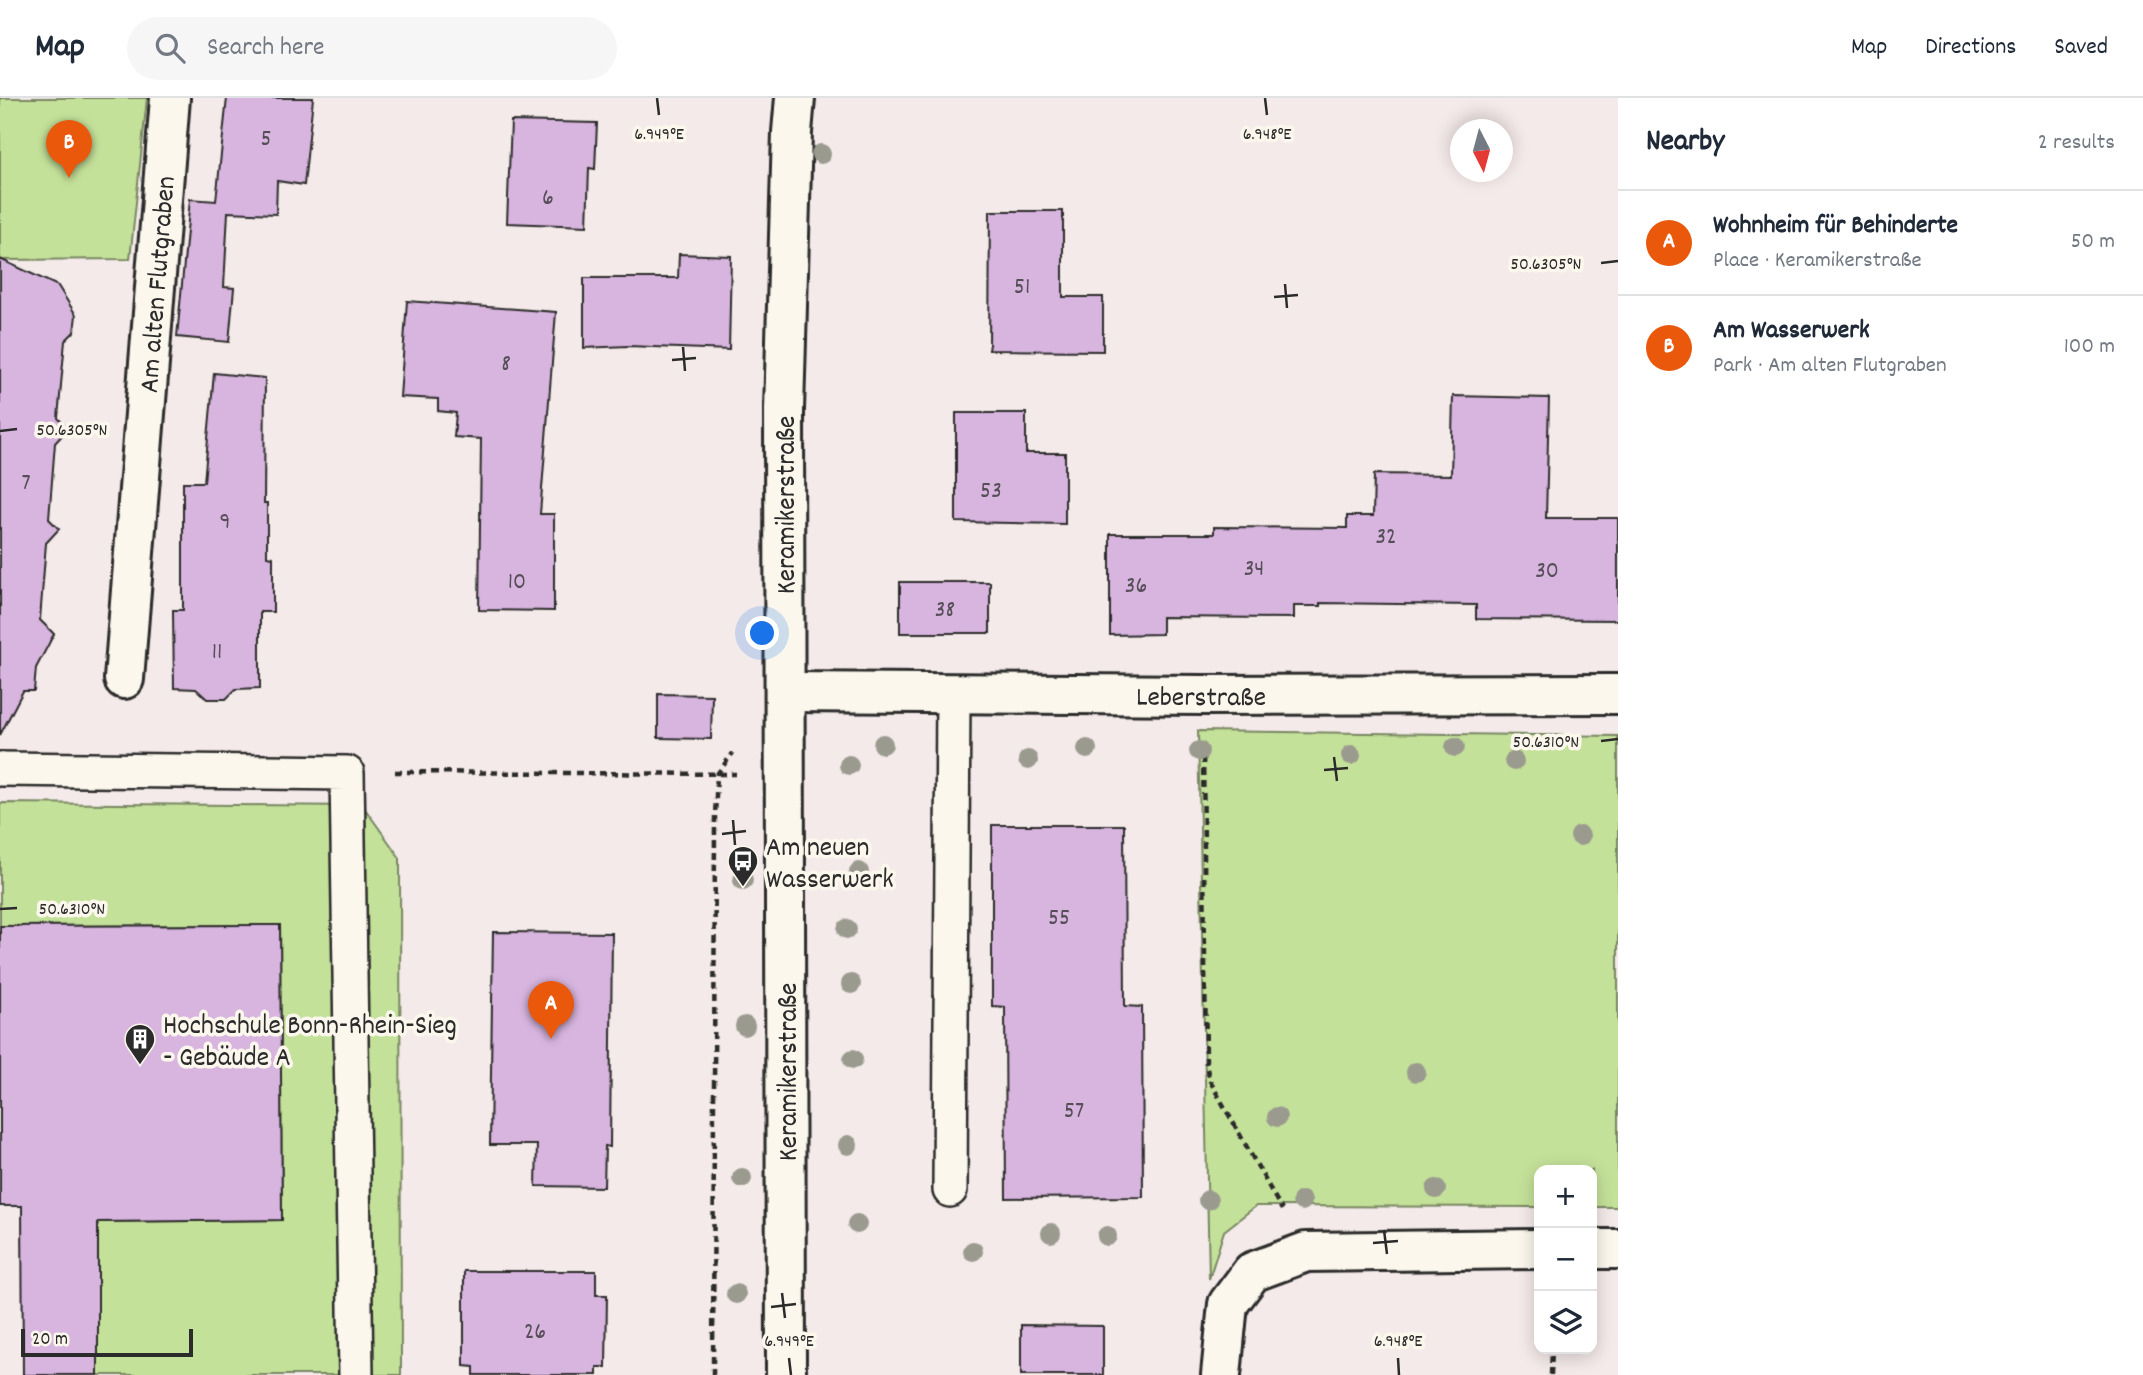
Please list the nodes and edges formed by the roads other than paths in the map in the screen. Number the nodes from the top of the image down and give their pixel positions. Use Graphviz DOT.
graph roads {
  1 [pos="170,98"];
  2 [pos="795,98"];
  3 [pos="124,679"];
  4 [pos="785,692"];
  5 [pos="953,693"];
  6 [pos="1618,694"];
  7 [pos="0,769"];
  8 [pos="950,1190"];
  9 [pos="1597,1249"];
  10 [pos="1618,1249"];
  11 [pos="1534,1250"];
  12 [pos="356,1375"];
  13 [pos="786,1375"];
  14 [pos="1221,1375"];
  1 -- 3 [label="street, Am alten Flutgraben"];
  2 -- 4 [label="street, Keramikerstraße"];
  4 -- 5 [label="street, Leberstraße"];
  4 -- 13 [label="street, Keramikerstraße"];
  5 -- 6 [label="street, Leberstraße"];
  5 -- 8 [label="lane"];
  7 -- 12 [label="lane"];
  9 -- 10 [label="street"];
  11 -- 14 [label="street"];
}
